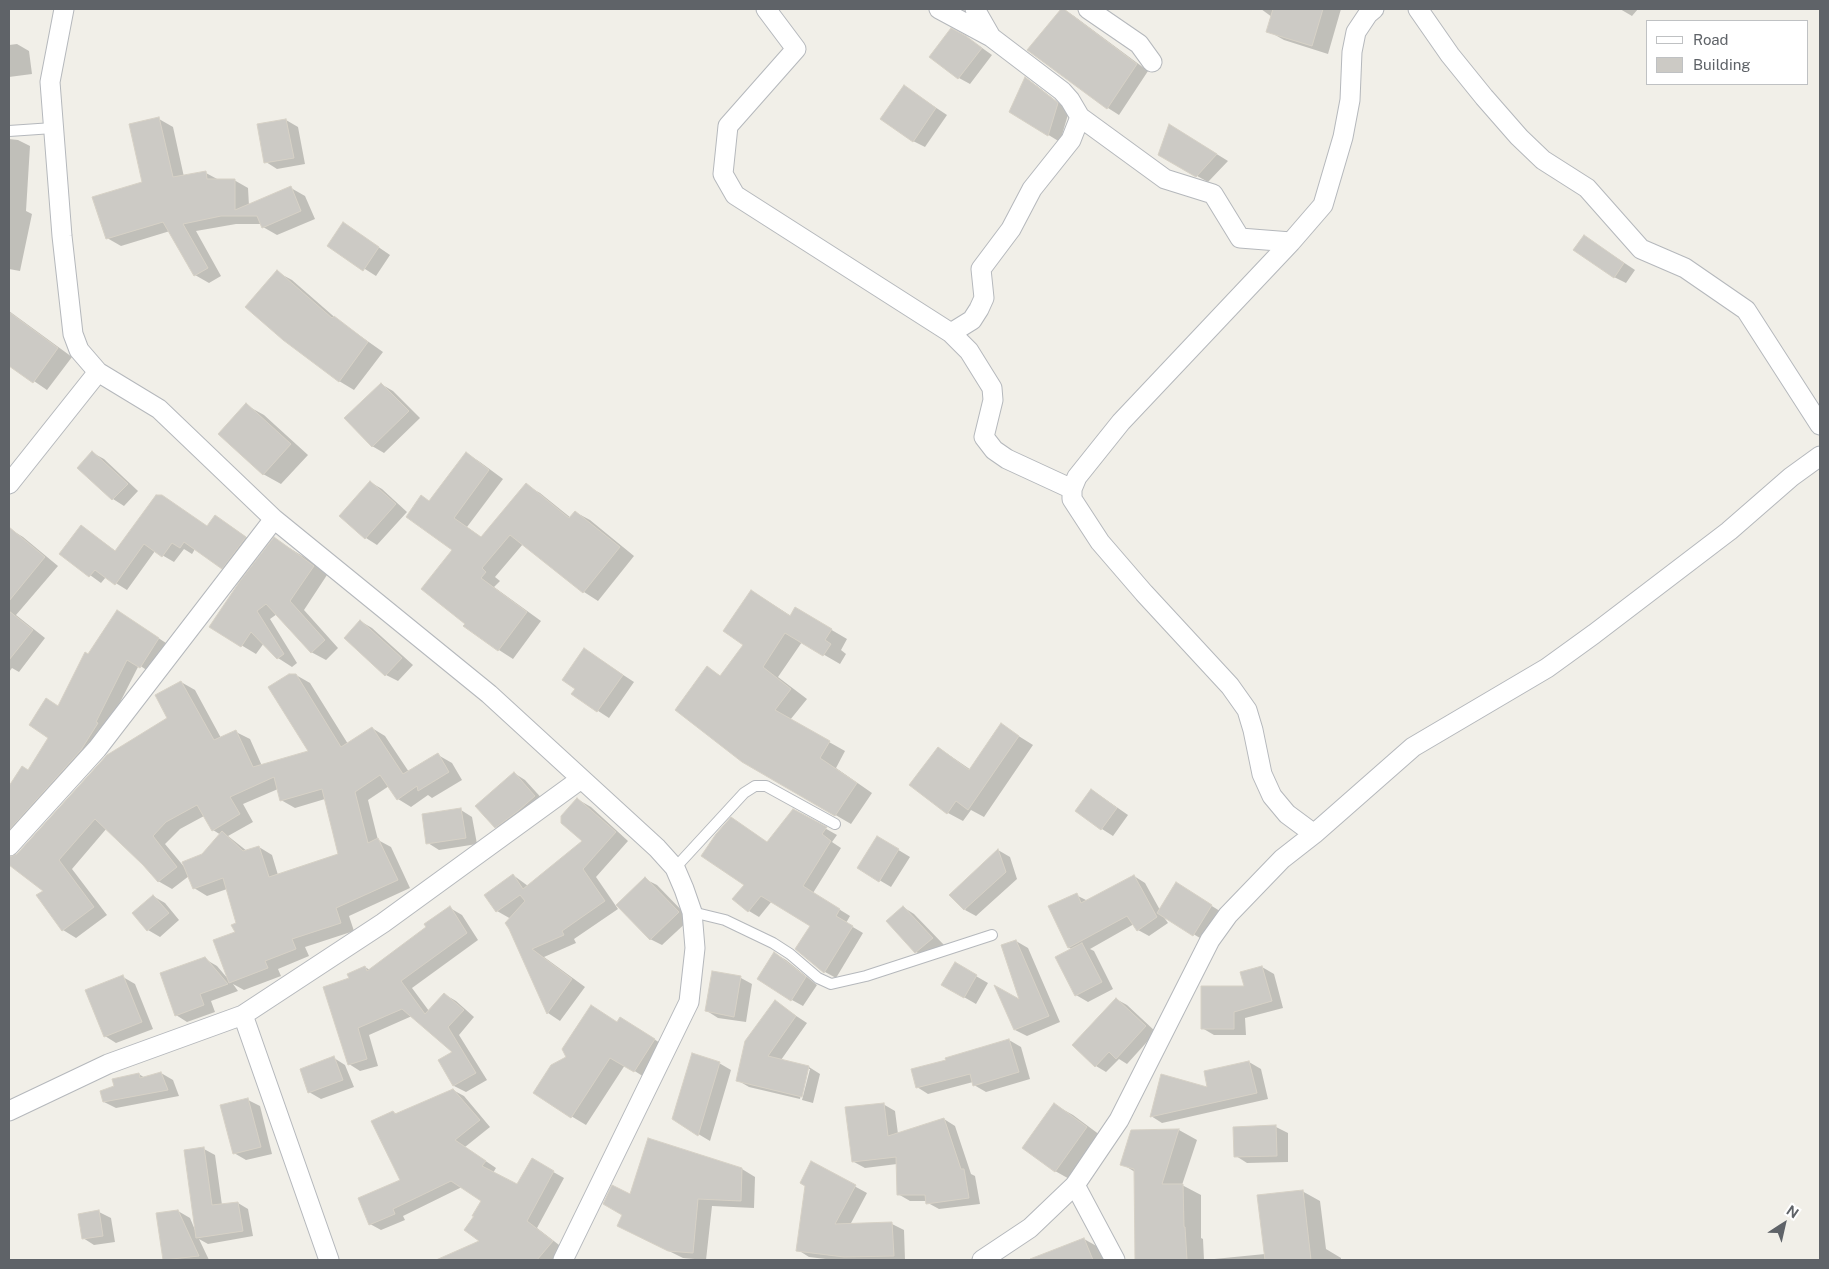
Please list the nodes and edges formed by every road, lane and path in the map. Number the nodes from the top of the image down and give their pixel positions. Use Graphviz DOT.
graph roads {
  1 [pos="64,9"];
  2 [pos="766,9"];
  3 [pos="939,9"];
  4 [pos="975,9"];
  5 [pos="1088,9"];
  6 [pos="1374,9"];
  7 [pos="1418,9"];
  8 [pos="991,37"];
  9 [pos="1152,62"];
  10 [pos="1080,118"];
  11 [pos="53,128"];
  12 [pos="9,131"];
  13 [pos="1291,242"];
  14 [pos="951,333"];
  15 [pos="98,372"];
  16 [pos="1820,425"];
  17 [pos="1820,456"];
  18 [pos="9,484"];
  19 [pos="1072,489"];
  20 [pos="274,519"];
  21 [pos="581,779"];
  22 [pos="835,824"];
  23 [pos="1314,834"];
  24 [pos="9,846"];
  25 [pos="675,868"];
  26 [pos="692,912"];
  27 [pos="992,935"];
  28 [pos="244,1015"];
  29 [pos="9,1111"];
  30 [pos="1075,1185"];
  31 [pos="329,1260"];
  32 [pos="563,1260"];
  33 [pos="982,1260"];
  34 [pos="1115,1260"];
  1 -- 11 [label="street"];
  2 -- 14 [label="street"];
  3 -- 8 [label="street"];
  4 -- 8 [label="street"];
  5 -- 9 [label="street"];
  6 -- 13 [label="street"];
  7 -- 16 [label="street"];
  8 -- 10 [label="street"];
  10 -- 13 [label="street"];
  10 -- 14 [label="street"];
  11 -- 12 [label="lane"];
  11 -- 15 [label="street"];
  13 -- 19 [label="street"];
  14 -- 19 [label="street"];
  15 -- 18 [label="street"];
  15 -- 20 [label="street"];
  17 -- 23 [label="street"];
  19 -- 23 [label="street"];
  20 -- 21 [label="street"];
  20 -- 24 [label="street"];
  21 -- 25 [label="street"];
  21 -- 28 [label="street"];
  22 -- 25 [label="lane"];
  23 -- 30 [label="street"];
  25 -- 26 [label="street"];
  26 -- 27 [label="lane"];
  26 -- 32 [label="street"];
  28 -- 29 [label="street"];
  28 -- 31 [label="street"];
  30 -- 33 [label="street"];
  30 -- 34 [label="street"];
}
